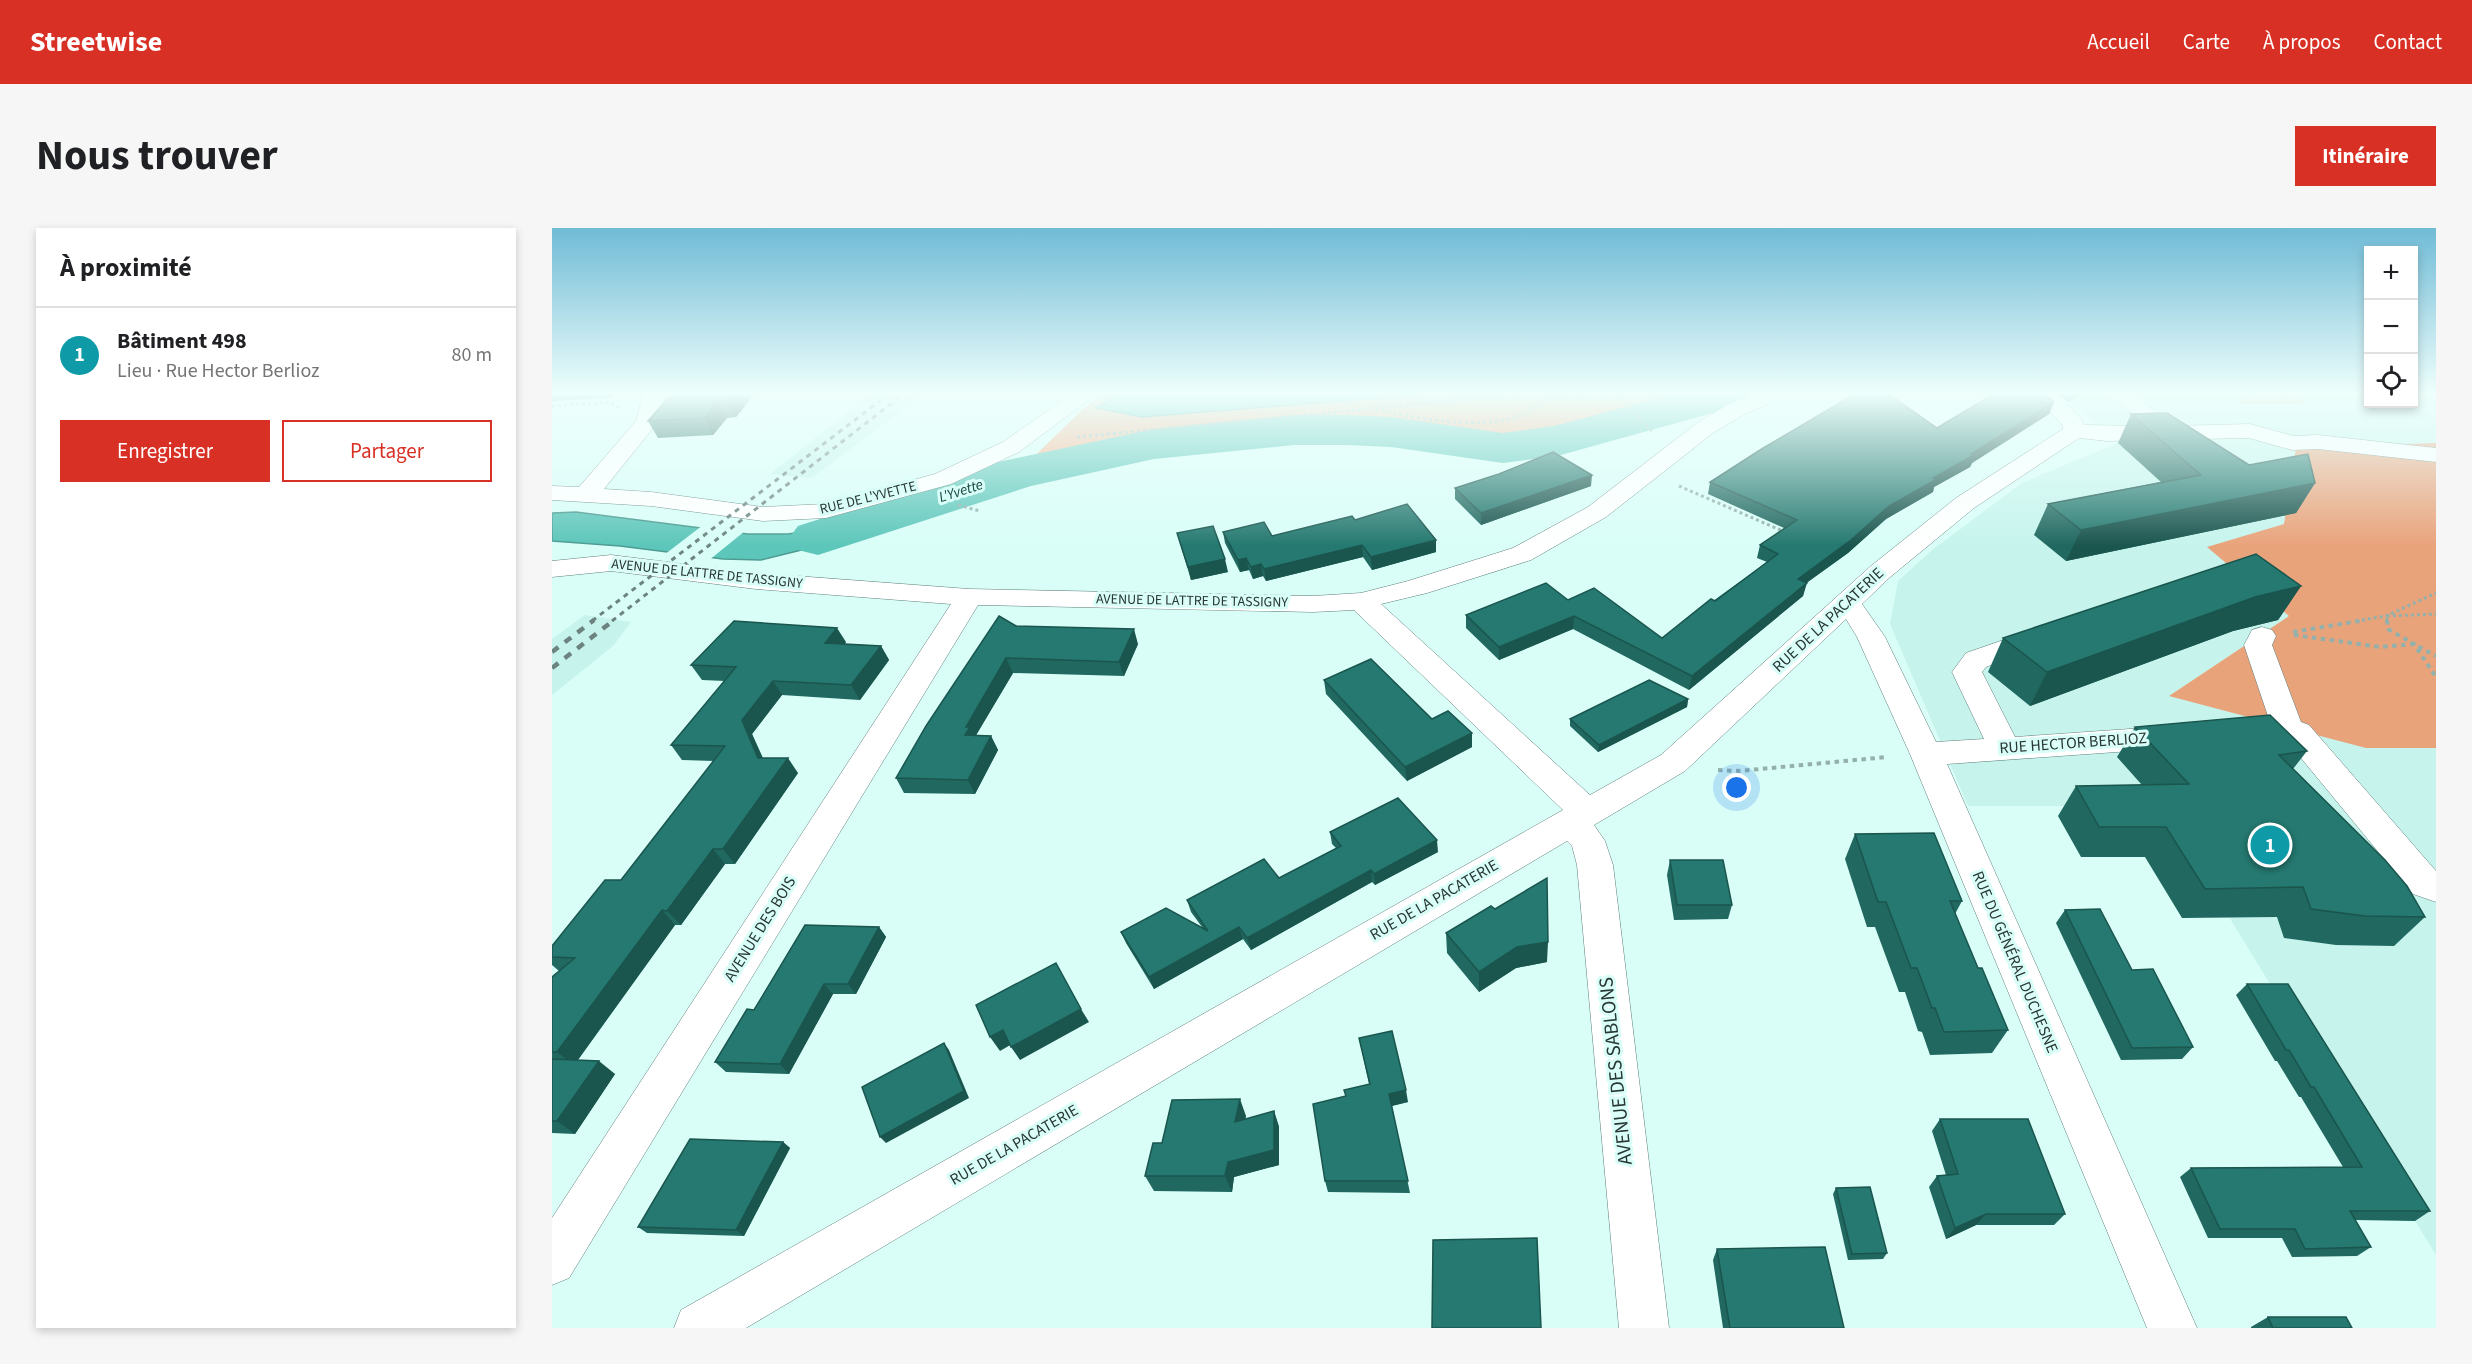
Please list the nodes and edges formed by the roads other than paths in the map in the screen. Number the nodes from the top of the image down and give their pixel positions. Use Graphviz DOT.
graph roads {
  1 [pos="628,443"];
  2 [pos="1023,443"];
  3 [pos="1685,443"];
  4 [pos="2055,443"];
  5 [pos="2330,443"];
  6 [pos="2436,455"];
  7 [pos="552,493"];
  8 [pos="586,495"];
  9 [pos="552,569"];
  10 [pos="969,597"];
  11 [pos="1361,601"];
  12 [pos="1845,604"];
  13 [pos="2062,628"];
  14 [pos="2262,636"];
  15 [pos="2288,729"];
  16 [pos="2005,748"];
  17 [pos="1907,756"];
  18 [pos="1578,817"];
  19 [pos="2436,888"];
  20 [pos="552,1261"];
  21 [pos="699,1328"];
  22 [pos="1644,1328"];
  23 [pos="2172,1328"];
  1 -- 8 [label="street"];
  2 -- 8 [label="street, RUE DE L'YVETTE"];
  3 -- 11 [label="street, AVENUE DE LATTRE DE TASSIGNY"];
  4 -- 12 [label="street, RUE DE LA PACATERIE"];
  5 -- 6 [label="street"];
  7 -- 8 [label="street, RUE DE L'YVETTE"];
  9 -- 10 [label="street, AVENUE DE LATTRE DE TASSIGNY"];
  10 -- 11 [label="street, AVENUE DE LATTRE DE TASSIGNY"];
  10 -- 20 [label="street, AVENUE DES BOIS"];
  11 -- 18 [label="street, AVENUE DES SABLONS"];
  12 -- 17 [label="street, RUE DU GÉNÉRAL DUCHESNE"];
  12 -- 18 [label="street, RUE DE LA PACATERIE"];
  13 -- 16 [label="street"];
  14 -- 15 [label="street"];
  15 -- 16 [label="street, RUE HECTOR BERLIOZ"];
  15 -- 19 [label="street"];
  16 -- 17 [label="street, RUE HECTOR BERLIOZ"];
  17 -- 23 [label="street, RUE DU GÉNÉRAL DUCHESNE"];
  18 -- 21 [label="street, RUE DE LA PACATERIE"];
  18 -- 22 [label="street, AVENUE DES SABLONS"];
}
